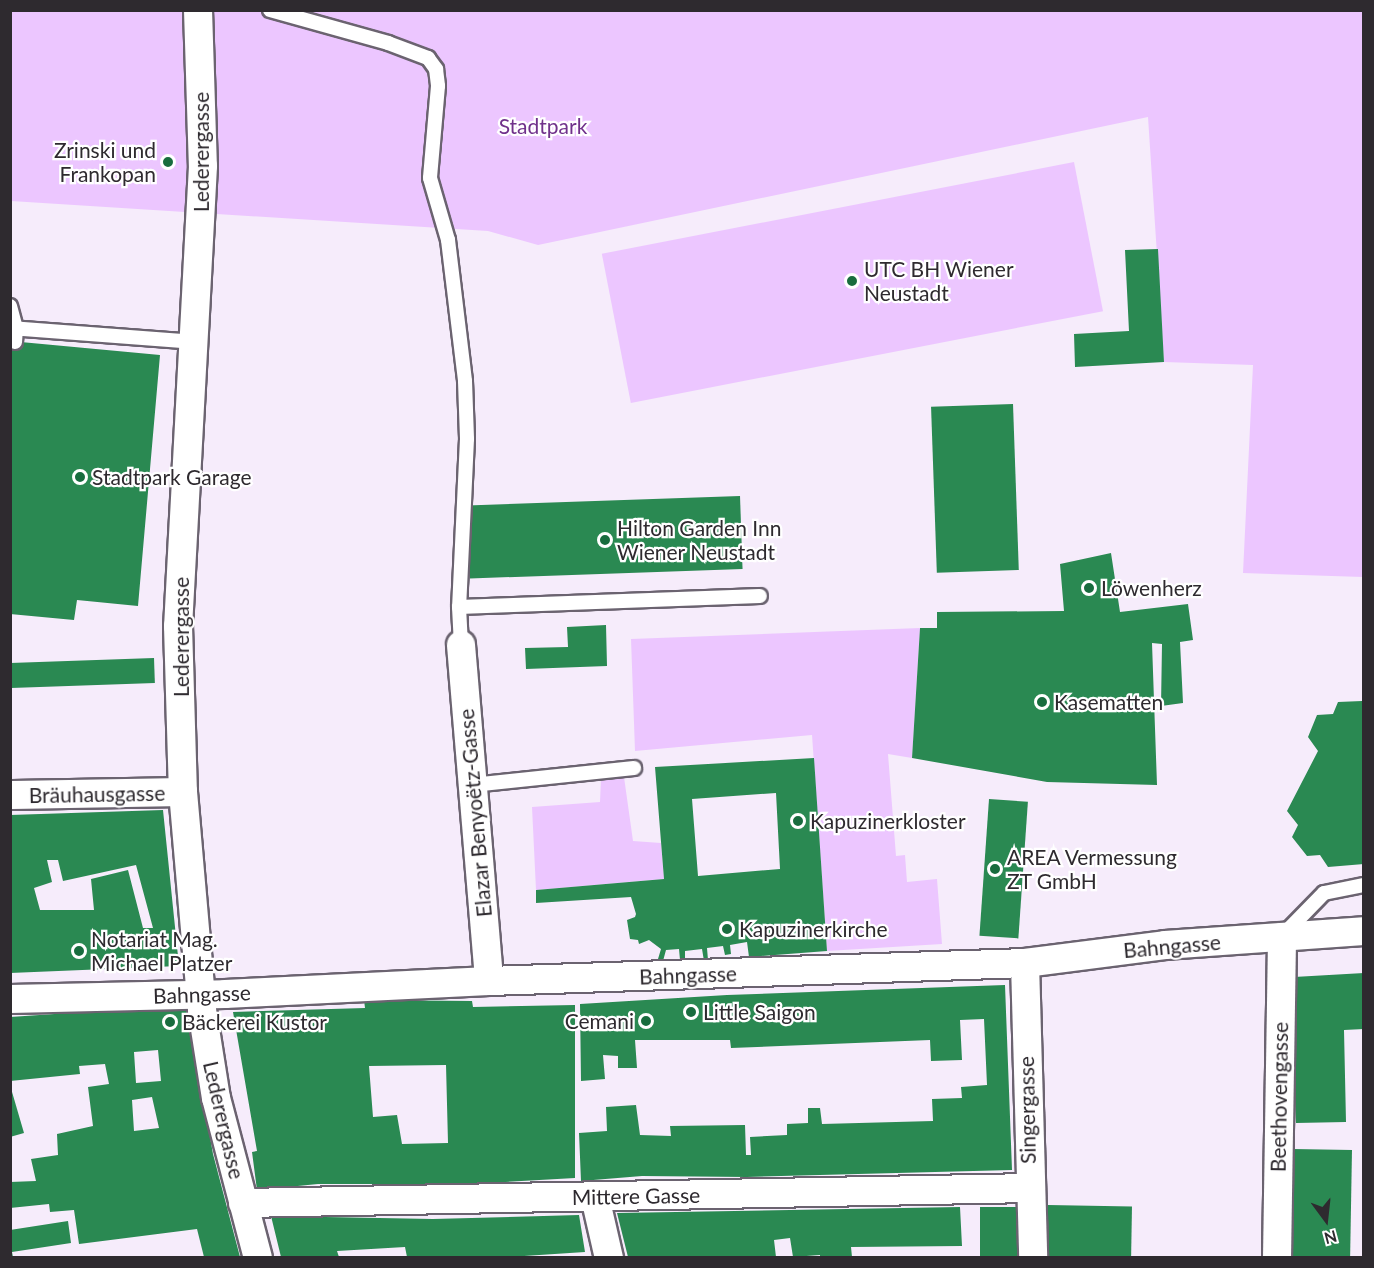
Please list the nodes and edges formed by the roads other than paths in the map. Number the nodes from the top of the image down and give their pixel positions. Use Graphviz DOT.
graph roads {
  1 [pos="198,10"];
  2 [pos="270,10"];
  3 [pos="10,306"];
  4 [pos="14,333"];
  5 [pos="195,342"];
  6 [pos="760,596"];
  7 [pos="459,607"];
  8 [pos="461,645"];
  9 [pos="634,768"];
  10 [pos="472,785"];
  11 [pos="183,792"];
  12 [pos="10,795"];
  13 [pos="1364,885"];
  14 [pos="1364,931"];
  15 [pos="1282,937"];
  16 [pos="1025,963"];
  17 [pos="489,981"];
  18 [pos="200,995"];
  19 [pos="10,999"];
  20 [pos="1029,1188"];
  21 [pos="595,1197"];
  22 [pos="243,1203"];
  23 [pos="258,1257"];
  24 [pos="609,1257"];
  25 [pos="1033,1257"];
  26 [pos="1277,1257"];
  1 -- 5 [label="street, Lederergasse"];
  2 -- 7 [label="lane"];
  3 -- 4 [label="lane"];
  4 -- 5 [label="lane"];
  5 -- 11 [label="street, Lederergasse"];
  6 -- 7 [label="lane"];
  7 -- 8 [label="lane"];
  8 -- 10 [label="street, Elazar Benyoëtz-Gasse"];
  9 -- 10 [label="lane"];
  10 -- 17 [label="street, Elazar Benyoëtz-Gasse"];
  11 -- 12 [label="street, Bräuhausgasse"];
  11 -- 18 [label="street, Lederergasse"];
  13 -- 15 [label="lane"];
  14 -- 15 [label="street, Bahngasse"];
  15 -- 16 [label="street, Bahngasse"];
  15 -- 26 [label="street, Beethovengasse"];
  16 -- 17 [label="street, Bahngasse"];
  16 -- 20 [label="street, Singergasse"];
  17 -- 18 [label="street, Bahngasse"];
  18 -- 19 [label="street, Bahngasse"];
  18 -- 22 [label="street, Lederergasse"];
  20 -- 21 [label="street, Mittere Gasse"];
  20 -- 25 [label="street, Singergasse"];
  21 -- 22 [label="street, Mittere Gasse"];
  21 -- 24 [label="street"];
  22 -- 23 [label="street, Lederergasse"];
}
